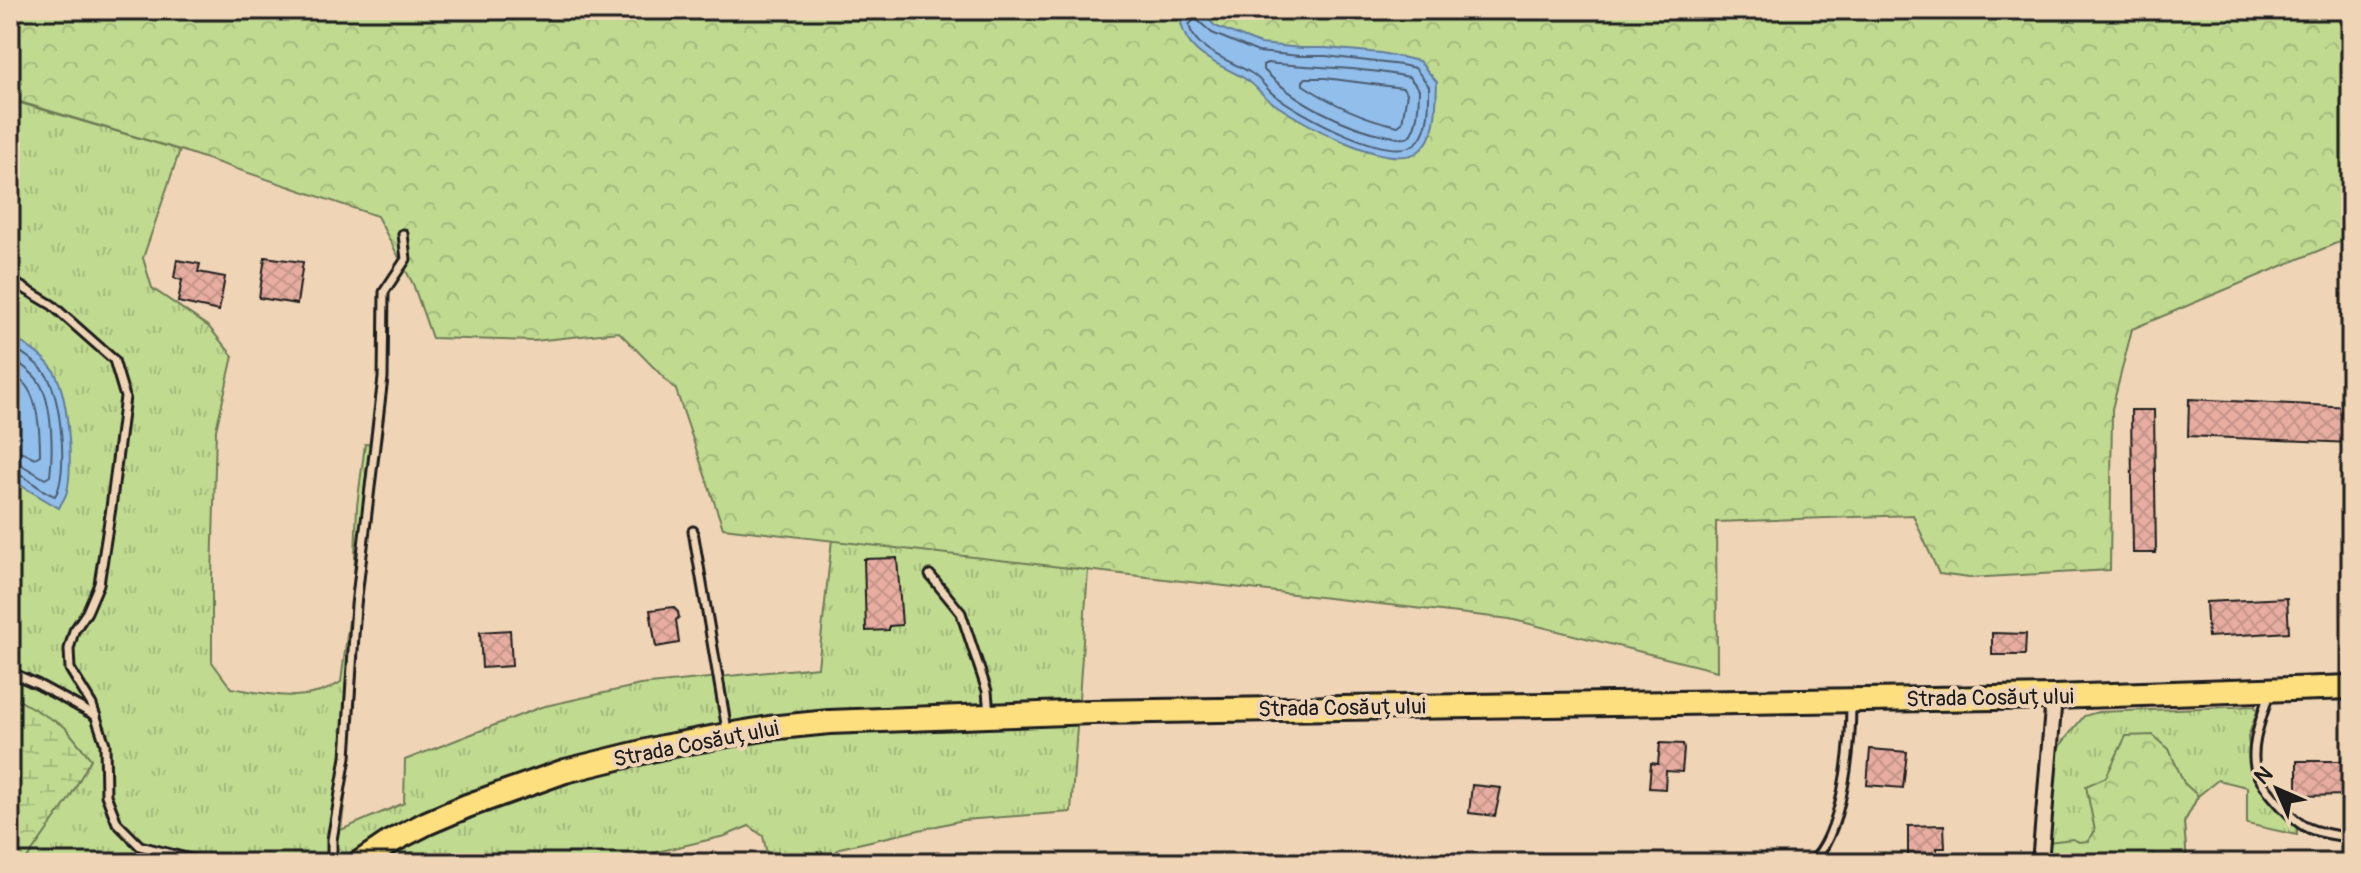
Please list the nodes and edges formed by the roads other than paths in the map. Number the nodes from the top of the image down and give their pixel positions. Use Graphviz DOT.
graph roads {
  1 [pos="403,234"];
  2 [pos="10,280"];
  3 [pos="693,531"];
  4 [pos="930,575"];
  5 [pos="10,672"];
  6 [pos="2351,687"];
  7 [pos="2271,689"];
  8 [pos="2054,697"];
  9 [pos="1851,700"];
  10 [pos="989,715"];
  11 [pos="96,716"];
  12 [pos="728,735"];
  13 [pos="2351,838"];
  14 [pos="206,863"];
  15 [pos="336,863"];
  16 [pos="359,863"];
  17 [pos="1810,863"];
  18 [pos="2040,863"];
  1 -- 15 [label="lane"];
  2 -- 11 [label="lane"];
  3 -- 12 [label="lane"];
  4 -- 10 [label="lane"];
  5 -- 11 [label="lane"];
  6 -- 7 [label="main road, Strada Cosăuțului"];
  7 -- 8 [label="main road, Strada Cosăuțului"];
  7 -- 13 [label="lane"];
  8 -- 9 [label="main road, Strada Cosăuțului"];
  8 -- 18 [label="street"];
  9 -- 10 [label="main road, Strada Cosăuțului"];
  9 -- 17 [label="lane"];
  10 -- 12 [label="main road, Strada Cosăuțului"];
  11 -- 14 [label="lane"];
  12 -- 16 [label="main road, Strada Cosăuțului"];
}
